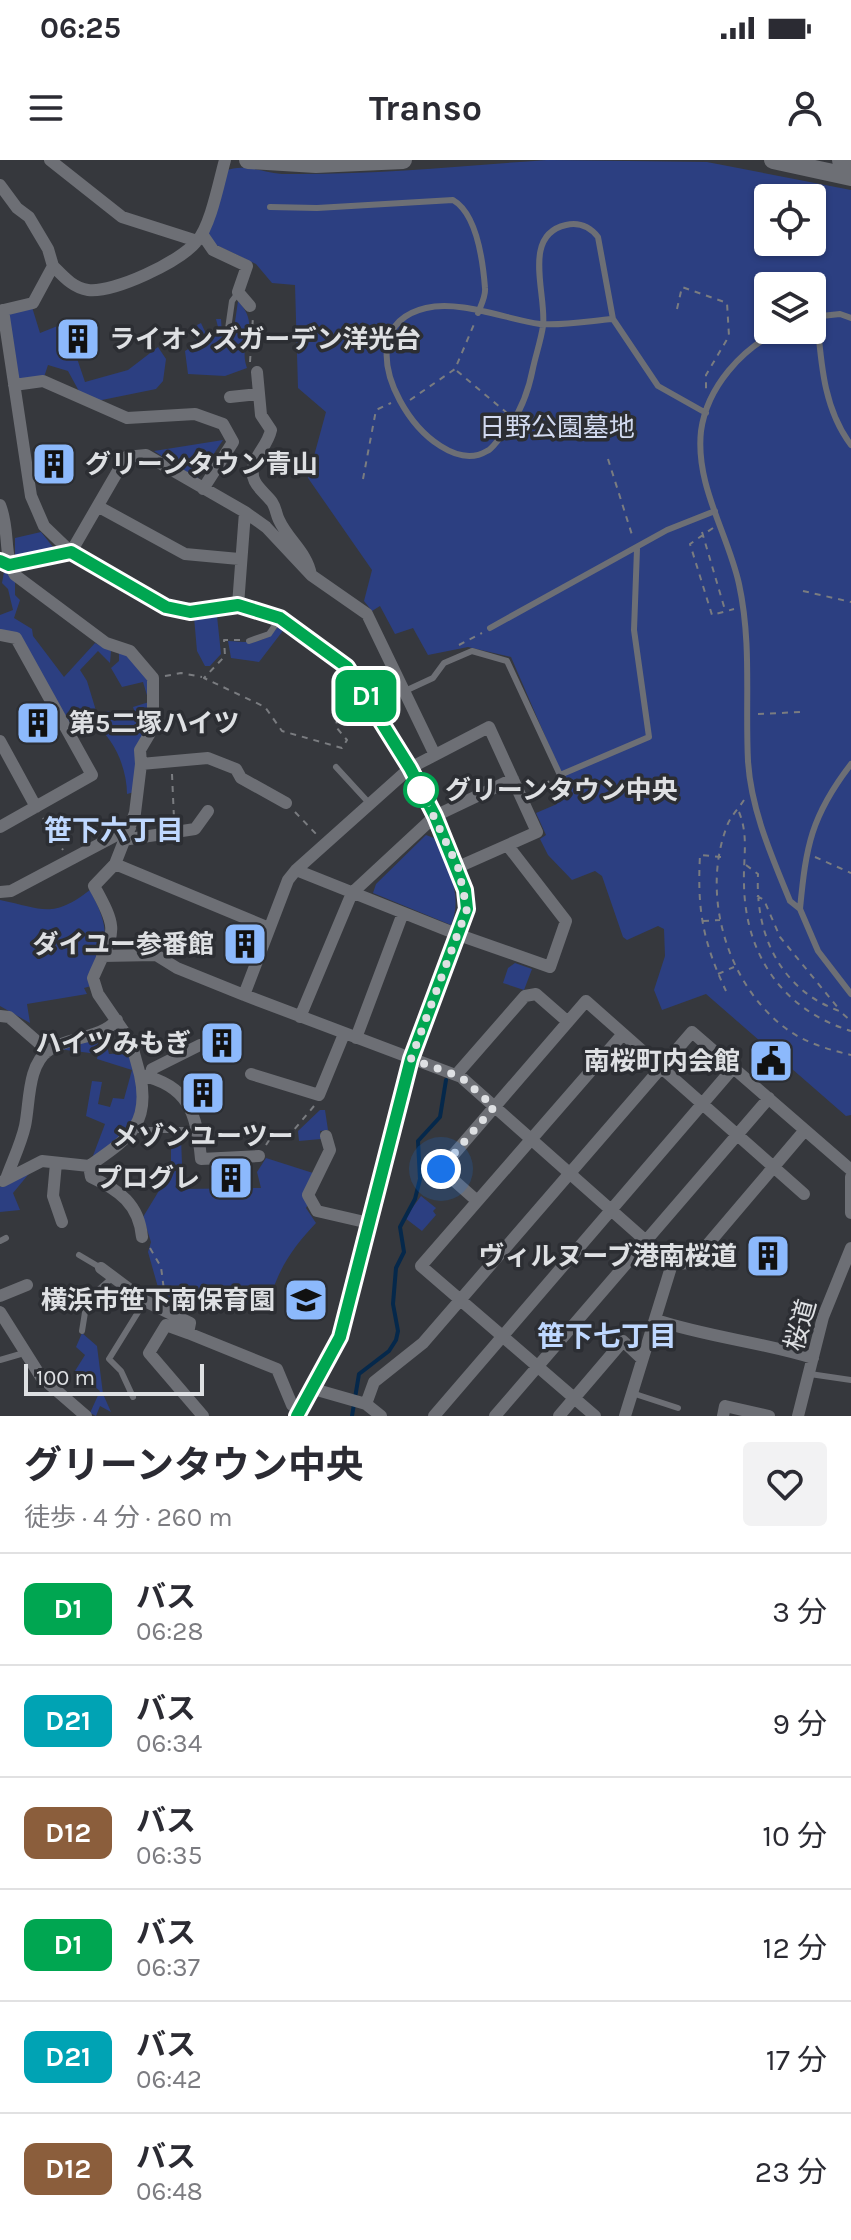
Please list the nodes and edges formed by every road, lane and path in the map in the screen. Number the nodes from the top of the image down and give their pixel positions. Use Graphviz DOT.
graph roads {
  1 [pos="50,160"];
  2 [pos="225,160"];
  3 [pos="248,160"];
  4 [pos="403,160"];
  5 [pos="773,160"];
  6 [pos="841,160"];
  7 [pos="851,162"];
  8 [pos="851,177"];
  9 [pos="0,185"];
  10 [pos="270,207"];
  11 [pos="200,238"];
  12 [pos="53,266"];
  13 [pos="238,293"];
  14 [pos="250,306"];
  15 [pos="677,309"];
  16 [pos="2,311"];
  17 [pos="478,313"];
  18 [pos="826,316"];
  19 [pos="851,318"];
  20 [pos="613,319"];
  21 [pos="543,324"];
  22 [pos="228,329"];
  23 [pos="755,344"];
  24 [pos="818,344"];
  25 [pos="455,369"];
  26 [pos="257,372"];
  27 [pos="14,385"];
  28 [pos="259,394"];
  29 [pos="230,397"];
  30 [pos="400,402"];
  31 [pos="706,413"];
  32 [pos="514,419"];
  33 [pos="851,445"];
  34 [pos="608,459"];
  35 [pos="363,479"];
  36 [pos="203,489"];
  37 [pos="0,505"];
  38 [pos="99,507"];
  39 [pos="715,511"];
  40 [pos="245,512"];
  41 [pos="721,524"];
  42 [pos="702,532"];
  43 [pos="637,549"];
  44 [pos="71,552"];
  45 [pos="239,559"];
  46 [pos="4,563"];
  47 [pos="311,575"];
  48 [pos="803,591"];
  49 [pos="851,602"];
  50 [pos="238,605"];
  51 [pos="743,607"];
  52 [pos="725,612"];
  53 [pos="280,618"];
  54 [pos="490,628"];
  55 [pos="0,635"];
  56 [pos="249,641"];
  57 [pos="153,678"];
  58 [pos="204,678"];
  59 [pos="362,691"];
  60 [pos="405,691"];
  61 [pos="340,706"];
  62 [pos="801,712"];
  63 [pos="749,714"];
  64 [pos="0,741"];
  65 [pos="434,753"];
  66 [pos="171,763"];
  67 [pos="141,764"];
  68 [pos="851,764"];
  69 [pos="336,767"];
  70 [pos="410,768"];
  71 [pos="560,775"];
  72 [pos="513,779"];
  73 [pos="753,789"];
  74 [pos="520,795"];
  75 [pos="286,803"];
  76 [pos="369,803"];
  77 [pos="36,807"];
  78 [pos="738,810"];
  79 [pos="208,811"];
  80 [pos="435,816"];
  81 [pos="174,824"];
  82 [pos="0,827"];
  83 [pos="130,828"];
  84 [pos="123,840"];
  85 [pos="324,843"];
  86 [pos="508,846"];
  87 [pos="805,853"];
  88 [pos="721,857"];
  89 [pos="67,858"];
  90 [pos="115,864"];
  91 [pos="744,864"];
  92 [pos="458,867"];
  93 [pos="296,870"];
  94 [pos="851,873"];
  95 [pos="0,892"];
  96 [pos="352,893"];
  97 [pos="757,896"];
  98 [pos="800,909"];
  99 [pos="403,913"];
  100 [pos="721,920"];
  101 [pos="701,921"];
  102 [pos="269,928"];
  103 [pos="459,935"];
  104 [pos="102,956"];
  105 [pos="735,966"];
  106 [pos="718,974"];
  107 [pos="726,991"];
  108 [pos="851,994"];
  109 [pos="244,995"];
  110 [pos="842,1012"];
  111 [pos="1,1015"];
  112 [pos="300,1017"];
  113 [pos="117,1020"];
  114 [pos="851,1021"];
  115 [pos="568,1022"];
  116 [pos="851,1031"];
  117 [pos="622,1035"];
  118 [pos="350,1036"];
  119 [pos="200,1045"];
  120 [pos="48,1051"];
  121 [pos="851,1055"];
  122 [pos="411,1059"];
  123 [pos="734,1067"];
  124 [pos="661,1068"];
  125 [pos="251,1074"];
  126 [pos="456,1075"];
  127 [pos="145,1076"];
  128 [pos="319,1095"];
  129 [pos="769,1098"];
  130 [pos="701,1103"];
  131 [pos="494,1107"];
  132 [pos="133,1130"];
  133 [pos="198,1130"];
  134 [pos="805,1130"];
  135 [pos="737,1134"];
  136 [pos="326,1136"];
  137 [pos="530,1139"];
  138 [pos="259,1156"];
  139 [pos="56,1163"];
  140 [pos="89,1166"];
  141 [pos="773,1167"];
  142 [pos="851,1170"];
  143 [pos="568,1173"];
  144 [pos="851,1177"];
  145 [pos="3,1181"];
  146 [pos="804,1194"];
  147 [pos="476,1200"];
  148 [pos="610,1208"];
  149 [pos="851,1213"];
  150 [pos="62,1222"];
  151 [pos="369,1223"];
  152 [pos="142,1237"];
  153 [pos="647,1240"];
  154 [pos="851,1248"];
  155 [pos="79,1255"];
  156 [pos="672,1264"];
  157 [pos="101,1268"];
  158 [pos="113,1277"];
  159 [pos="27,1285"];
  160 [pos="0,1296"];
  161 [pos="145,1301"];
  162 [pos="459,1301"];
  163 [pos="0,1312"];
  164 [pos="167,1312"];
  165 [pos="656,1320"];
  166 [pos="82,1331"];
  167 [pos="188,1333"];
  168 [pos="502,1336"];
  169 [pos="24,1353"];
  170 [pos="813,1358"];
  171 [pos="642,1359"];
  172 [pos="0,1360"];
  173 [pos="537,1367"];
  174 [pos="810,1374"];
  175 [pos="851,1380"];
  176 [pos="310,1388"];
  177 [pos="632,1393"];
  178 [pos="133,1397"];
  179 [pos="574,1398"];
  180 [pos="364,1403"];
  181 [pos="678,1408"];
  182 [pos="298,1413"];
  183 [pos="86,1416"];
  184 [pos="203,1416"];
  185 [pos="381,1416"];
  186 [pos="434,1416"];
  187 [pos="495,1416"];
  188 [pos="559,1416"];
  189 [pos="595,1416"];
  190 [pos="625,1416"];
  191 [pos="723,1416"];
  192 [pos="769,1416"];
  193 [pos="798,1416"];
  1 -- 11 [label="street"];
  2 -- 11 [label="street"];
  3 -- 4 [label="street"];
  5 -- 8 [label="street"];
  6 -- 7 [label="street"];
  9 -- 12 [label="street"];
  10 -- 17 [label="lane"];
  11 -- 12 [label="street"];
  11 -- 13 [label="street"];
  12 -- 16 [label="street"];
  13 -- 14 [label="street"];
  13 -- 22 [label="lane"];
  14 -- 26 [label="path"];
  15 -- 31 [label="path"];
  16 -- 27 [label="street"];
  17 -- 21 [label="lane"];
  17 -- 25 [label="path"];
  17 -- 30 [label="lane"];
  18 -- 19 [label="lane"];
  20 -- 21 [label="lane"];
  20 -- 21 [label="lane"];
  20 -- 31 [label="lane"];
  21 -- 32 [label="lane"];
  23 -- 31 [label="lane"];
  24 -- 33 [label="lane"];
  25 -- 30 [label="path"];
  25 -- 32 [label="path"];
  26 -- 28 [label="street"];
  27 -- 36 [label="street"];
  27 -- 44 [label="street"];
  28 -- 29 [label="street"];
  28 -- 47 [label="street"];
  30 -- 32 [label="lane"];
  30 -- 35 [label="path"];
  31 -- 39 [label="lane"];
  34 -- 43 [label="path"];
  36 -- 38 [label="street"];
  36 -- 40 [label="street"];
  37 -- 46 [label="street"];
  38 -- 44 [label="street"];
  38 -- 45 [label="street"];
  39 -- 41 [label="lane"];
  39 -- 43 [label="lane"];
  40 -- 45 [label="street"];
  40 -- 47 [label="street"];
  41 -- 42 [label="path"];
  41 -- 51 [label="lane"];
  42 -- 52 [label="path"];
  42 -- 52 [label="path"];
  43 -- 54 [label="lane"];
  43 -- 71 [label="lane"];
  44 -- 46 [label="street"];
  44 -- 50 [label="street"];
  45 -- 50 [label="street"];
  46 -- 57 [label="street"];
  47 -- 60 [label="street"];
  48 -- 49 [label="path"];
  50 -- 53 [label="street"];
  51 -- 52 [label="path"];
  51 -- 63 [label="lane"];
  53 -- 56 [label="lane"];
  53 -- 59 [label="street"];
  55 -- 77 [label="street"];
  56 -- 58 [label="path"];
  57 -- 58 [label="path"];
  57 -- 67 [label="street"];
  58 -- 61 [label="path"];
  59 -- 61 [label="street"];
  59 -- 70 [label="street"];
  60 -- 65 [label="street"];
  60 -- 71 [label="lane"];
  62 -- 63 [label="path"];
  63 -- 73 [label="lane"];
  64 -- 77 [label="street"];
  65 -- 70 [label="street"];
  65 -- 72 [label="street"];
  66 -- 67 [label="street"];
  66 -- 75 [label="street"];
  66 -- 81 [label="path"];
  67 -- 83 [label="street"];
  68 -- 87 [label="lane"];
  69 -- 76 [label="lane"];
  70 -- 76 [label="street"];
  70 -- 80 [label="street"];
  71 -- 74 [label="path"];
  72 -- 74 [label="street"];
  72 -- 80 [label="street"];
  73 -- 78 [label="path"];
  73 -- 98 [label="lane"];
  74 -- 86 [label="street"];
  75 -- 85 [label="path"];
  76 -- 85 [label="street"];
  77 -- 82 [label="street"];
  77 -- 89 [label="path"];
  78 -- 88 [label="path"];
  78 -- 91 [label="path"];
  79 -- 84 [label="street"];
  80 -- 92 [label="street"];
  80 -- 96 [label="street"];
  83 -- 84 [label="street"];
  83 -- 89 [label="street"];
  84 -- 90 [label="street"];
  85 -- 93 [label="street"];
  86 -- 92 [label="street"];
  86 -- 103 [label="street"];
  87 -- 94 [label="path"];
  87 -- 98 [label="lane"];
  88 -- 100 [label="path"];
  88 -- 101 [label="path"];
  89 -- 95 [label="street"];
  90 -- 102 [label="street"];
  90 -- 104 [label="street"];
  91 -- 97 [label="path"];
  91 -- 116 [label="path"];
  92 -- 103 [label="street"];
  93 -- 96 [label="street"];
  93 -- 102 [label="street"];
  96 -- 99 [label="street"];
  96 -- 112 [label="street"];
  97 -- 110 [label="path"];
  97 -- 110 [label="path"];
  98 -- 108 [label="lane"];
  99 -- 103 [label="street"];
  99 -- 118 [label="street"];
  100 -- 101 [label="path"];
  100 -- 105 [label="path"];
  101 -- 106 [label="path"];
  102 -- 109 [label="street"];
  103 -- 122 [label="street"];
  104 -- 109 [label="street"];
  104 -- 113 [label="street"];
  105 -- 106 [label="path"];
  105 -- 121 [label="path"];
  106 -- 107 [label="path"];
  109 -- 112 [label="street"];
  110 -- 114 [label="path"];
  111 -- 120 [label="street"];
  112 -- 118 [label="street"];
  113 -- 120 [label="street"];
  113 -- 127 [label="street"];
  115 -- 117 [label="street"];
  115 -- 126 [label="street"];
  115 -- 131 [label="street"];
  117 -- 124 [label="street"];
  117 -- 137 [label="street"];
  118 -- 122 [label="street"];
  118 -- 128 [label="street"];
  119 -- 127 [label="street"];
  120 -- 145 [label="street"];
  122 -- 126 [label="street"];
  122 -- 151 [label="street"];
  123 -- 124 [label="street"];
  123 -- 129 [label="street"];
  123 -- 130 [label="street"];
  124 -- 130 [label="street"];
  124 -- 143 [label="street"];
  125 -- 128 [label="street"];
  126 -- 131 [label="street"];
  127 -- 132 [label="street"];
  127 -- 133 [label="street"];
  128 -- 138 [label="path"];
  129 -- 134 [label="street"];
  129 -- 135 [label="street"];
  130 -- 135 [label="street"];
  130 -- 148 [label="street"];
  131 -- 137 [label="street"];
  131 -- 147 [label="street"];
  132 -- 133 [label="lane"];
  132 -- 140 [label="street"];
  133 -- 138 [label="street"];
  134 -- 141 [label="street"];
  134 -- 142 [label="street"];
  135 -- 141 [label="street"];
  135 -- 153 [label="street"];
  136 -- 151 [label="street"];
  137 -- 143 [label="street"];
  137 -- 147 [label="street"];
  139 -- 140 [label="street"];
  139 -- 145 [label="street"];
  139 -- 150 [label="street"];
  140 -- 152 [label="street"];
  141 -- 146 [label="street"];
  141 -- 156 [label="street"];
  143 -- 148 [label="street"];
  143 -- 162 [label="street"];
  144 -- 149 [label="street"];
  147 -- 162 [label="street"];
  148 -- 153 [label="street"];
  148 -- 168 [label="street"];
  151 -- 176 [label="street"];
  152 -- 164 [label="path"];
  153 -- 156 [label="street"];
  153 -- 173 [label="street"];
  154 -- 170 [label="street, 桜道"];
  155 -- 157 [label="lane"];
  156 -- 165 [label="street"];
  157 -- 158 [label="street"];
  158 -- 161 [label="street"];
  158 -- 166 [label="lane"];
  159 -- 160 [label="street"];
  161 -- 164 [label="street"];
  161 -- 178 [label="lane"];
  162 -- 168 [label="street"];
  162 -- 180 [label="street"];
  163 -- 169 [label="street"];
  164 -- 167 [label="street"];
  165 -- 170 [label="street"];
  165 -- 171 [label="street"];
  167 -- 182 [label="street"];
  167 -- 184 [label="street"];
  168 -- 173 [label="street"];
  168 -- 186 [label="street"];
  169 -- 172 [label="lane"];
  169 -- 183 [label="street"];
  170 -- 174 [label="street, 桜道"];
  171 -- 177 [label="street"];
  171 -- 179 [label="street"];
  173 -- 179 [label="street"];
  173 -- 187 [label="street"];
  174 -- 175 [label="lane"];
  174 -- 193 [label="street, 桜道"];
  176 -- 180 [label="street"];
  176 -- 182 [label="street"];
  177 -- 181 [label="lane"];
  177 -- 190 [label="street"];
  179 -- 188 [label="street"];
  179 -- 189 [label="street"];
  180 -- 185 [label="street"];
  191 -- 192 [label="street"];
}
